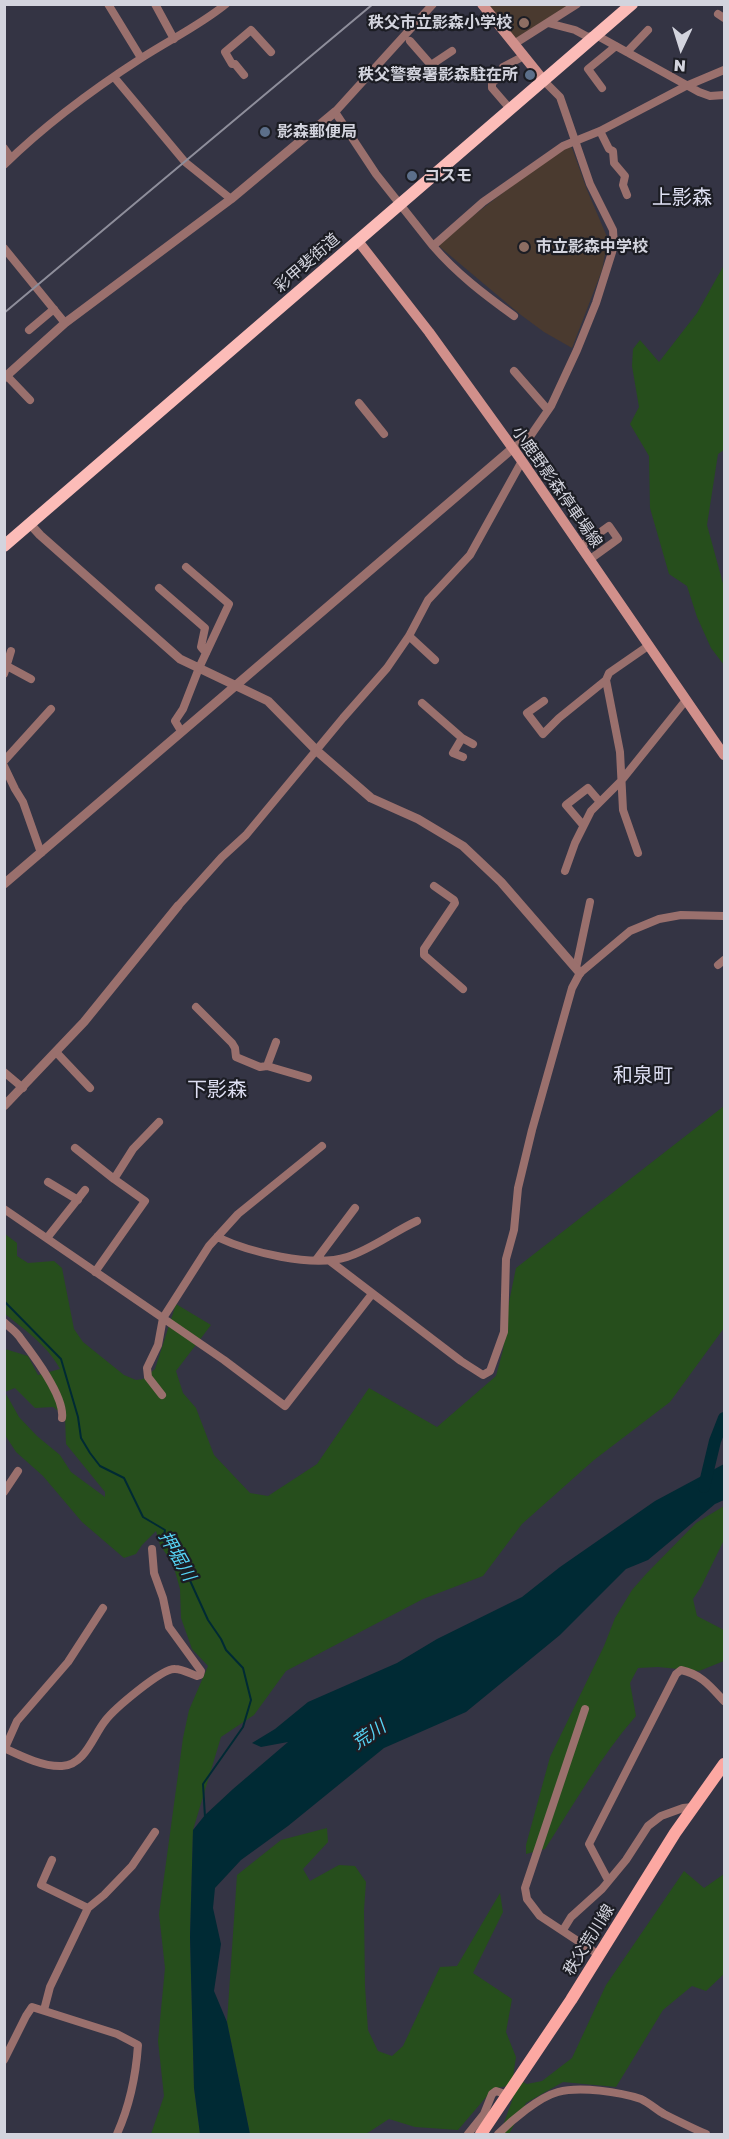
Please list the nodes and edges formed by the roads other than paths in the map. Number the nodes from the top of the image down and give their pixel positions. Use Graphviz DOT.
graph roads {
  1 [pos="108,4"];
  2 [pos="155,4"];
  3 [pos="226,4"];
  4 [pos="433,4"];
  5 [pos="482,4"];
  6 [pos="577,4"];
  7 [pos="632,4"];
  8 [pos="548,23"];
  9 [pos="648,30"];
  10 [pos="596,35"];
  11 [pos="174,39"];
  12 [pos="410,41"];
  13 [pos="514,44"];
  14 [pos="616,46"];
  15 [pos="452,51"];
  16 [pos="271,52"];
  17 [pos="627,52"];
  18 [pos="524,56"];
  19 [pos="141,58"];
  20 [pos="724,70"];
  21 [pos="244,75"];
  22 [pos="114,77"];
  23 [pos="544,81"];
  24 [pos="686,86"];
  25 [pos="602,88"];
  26 [pos="724,95"];
  27 [pos="510,110"];
  28 [pos="335,112"];
  29 [pos="600,131"];
  30 [pos="575,141"];
  31 [pos="4,148"];
  32 [pos="11,158"];
  33 [pos="4,165"];
  34 [pos="627,195"];
  35 [pos="231,199"];
  36 [pos="401,205"];
  37 [pos="358,241"];
  38 [pos="434,246"];
  39 [pos="4,248"];
  40 [pos="54,309"];
  41 [pos="514,316"];
  42 [pos="65,323"];
  43 [pos="29,330"];
  44 [pos="514,371"];
  45 [pos="6,377"];
  46 [pos="30,400"];
  47 [pos="359,403"];
  48 [pos="548,410"];
  49 [pos="384,434"];
  50 [pos="513,448"];
  51 [pos="522,461"];
  52 [pos="30,524"];
  53 [pos="4,546"];
  54 [pos="580,547"];
  55 [pos="589,560"];
  56 [pos="186,567"];
  57 [pos="159,588"];
  58 [pos="409,636"];
  59 [pos="648,646"];
  60 [pos="11,651"];
  61 [pos="206,653"];
  62 [pos="435,660"];
  63 [pos="199,668"];
  64 [pos="6,670"];
  65 [pos="32,679"];
  66 [pos="606,680"];
  67 [pos="236,685"];
  68 [pos="686,700"];
  69 [pos="544,701"];
  70 [pos="422,703"];
  71 [pos="51,709"];
  72 [pos="180,731"];
  73 [pos="462,738"];
  74 [pos="473,744"];
  75 [pos="317,751"];
  76 [pos="724,755"];
  77 [pos="463,757"];
  78 [pos="4,761"];
  79 [pos="4,766"];
  80 [pos="621,781"];
  81 [pos="600,802"];
  82 [pos="583,825"];
  83 [pos="41,853"];
  84 [pos="639,853"];
  85 [pos="565,871"];
  86 [pos="6,881"];
  87 [pos="434,886"];
  88 [pos="590,902"];
  89 [pos="178,906"];
  90 [pos="724,916"];
  91 [pos="578,970"];
  92 [pos="463,989"];
  93 [pos="196,1007"];
  94 [pos="276,1042"];
  95 [pos="56,1052"];
  96 [pos="267,1066"];
  97 [pos="4,1072"];
  98 [pos="308,1078"];
  99 [pos="22,1088"];
  100 [pos="90,1088"];
  101 [pos="4,1106"];
  102 [pos="159,1122"];
  103 [pos="322,1146"];
  104 [pos="75,1148"];
  105 [pos="114,1179"];
  106 [pos="48,1182"];
  107 [pos="85,1190"];
  108 [pos="78,1200"];
  109 [pos="355,1208"];
  110 [pos="4,1209"];
  111 [pos="417,1221"];
  112 [pos="217,1237"];
  113 [pos="47,1238"];
  114 [pos="316,1260"];
  115 [pos="330,1261"];
  116 [pos="95,1272"];
  117 [pos="372,1294"];
  118 [pos="163,1318"];
  119 [pos="4,1322"];
  120 [pos="162,1395"];
  121 [pos="62,1418"];
  122 [pos="18,1471"];
  123 [pos="4,1492"];
  124 [pos="152,1549"];
  125 [pos="103,1608"];
  126 [pos="724,1701"];
  127 [pos="585,1709"];
  128 [pos="5,1748"];
  129 [pos="724,1764"];
  130 [pos="693,1807"];
  131 [pos="155,1832"];
  132 [pos="52,1860"];
  133 [pos="608,1880"];
  134 [pos="88,1908"];
  135 [pos="563,1930"];
  136 [pos="599,1955"];
  137 [pos="44,2010"];
  138 [pos="4,2060"];
  139 [pos="508,2095"];
  140 [pos="117,2134"];
  141 [pos="468,2134"];
  142 [pos="481,2134"];
  143 [pos="498,2134"];
  144 [pos="706,2134"];
  1 -- 19 [label="street"];
  2 -- 11 [label="street"];
  3 -- 11 [label="street"];
  4 -- 28 [label="street"];
  5 -- 13 [label="main road"];
  6 -- 8 [label="street"];
  7 -- 10 [label="highway, 彩甲斐街道"];
  8 -- 10 [label="street"];
  8 -- 13 [label="street"];
  9 -- 17 [label="street"];
  10 -- 14 [label="street"];
  10 -- 23 [label="highway, 彩甲斐街道"];
  11 -- 19 [label="street"];
  12 -- 15 [label="street"];
  13 -- 18 [label="main road"];
  14 -- 17 [label="street"];
  14 -- 25 [label="street"];
  16 -- 21 [label="street"];
  17 -- 24 [label="street"];
  18 -- 23 [label="main road"];
  18 -- 27 [label="street"];
  19 -- 22 [label="street"];
  20 -- 24 [label="street"];
  22 -- 32 [label="street"];
  22 -- 35 [label="street"];
  23 -- 27 [label="highway, 彩甲斐街道"];
  23 -- 30 [label="street"];
  24 -- 26 [label="street"];
  24 -- 29 [label="street"];
  27 -- 36 [label="highway, 彩甲斐街道"];
  28 -- 35 [label="street"];
  28 -- 36 [label="street"];
  29 -- 30 [label="street"];
  29 -- 34 [label="street"];
  30 -- 38 [label="street"];
  30 -- 48 [label="street"];
  31 -- 32 [label="street"];
  32 -- 33 [label="street"];
  35 -- 42 [label="street"];
  36 -- 37 [label="highway, 彩甲斐街道"];
  36 -- 38 [label="street"];
  37 -- 50 [label="main road, 小鹿野影森停車場線"];
  37 -- 52 [label="highway, 彩甲斐街道"];
  38 -- 41 [label="street"];
  39 -- 40 [label="street"];
  40 -- 42 [label="street"];
  40 -- 43 [label="street"];
  42 -- 45 [label="street"];
  44 -- 48 [label="street"];
  45 -- 46 [label="street"];
  47 -- 49 [label="street"];
  48 -- 50 [label="street"];
  50 -- 51 [label="main road, 小鹿野影森停車場線"];
  50 -- 67 [label="street"];
  51 -- 54 [label="main road, 小鹿野影森停車場線"];
  51 -- 58 [label="street"];
  52 -- 53 [label="highway, 彩甲斐街道"];
  52 -- 63 [label="street"];
  54 -- 55 [label="main road, 小鹿野影森停車場線"];
  54 -- 55 [label="street"];
  55 -- 59 [label="main road, 小鹿野影森停車場線"];
  56 -- 61 [label="street"];
  57 -- 61 [label="street"];
  58 -- 62 [label="street"];
  58 -- 75 [label="street"];
  59 -- 66 [label="street"];
  59 -- 68 [label="main road, 小鹿野影森停車場線"];
  60 -- 64 [label="street"];
  61 -- 63 [label="street"];
  63 -- 67 [label="street"];
  63 -- 72 [label="street"];
  64 -- 65 [label="street"];
  66 -- 69 [label="street"];
  66 -- 80 [label="street"];
  67 -- 72 [label="street"];
  67 -- 75 [label="street"];
  68 -- 76 [label="main road, 小鹿野影森停車場線"];
  68 -- 80 [label="street"];
  70 -- 73 [label="street"];
  71 -- 78 [label="street"];
  72 -- 83 [label="street"];
  73 -- 74 [label="street"];
  73 -- 77 [label="street"];
  75 -- 89 [label="street"];
  75 -- 91 [label="street"];
  79 -- 83 [label="street"];
  80 -- 81 [label="street"];
  80 -- 84 [label="street"];
  81 -- 82 [label="street"];
  81 -- 82 [label="street"];
  82 -- 85 [label="street"];
  83 -- 86 [label="street"];
  87 -- 92 [label="street"];
  88 -- 91 [label="street"];
  89 -- 95 [label="street"];
  90 -- 91 [label="street"];
  91 -- 117 [label="street"];
  93 -- 96 [label="street"];
  94 -- 96 [label="street"];
  95 -- 99 [label="street"];
  95 -- 100 [label="street"];
  96 -- 98 [label="street"];
  97 -- 99 [label="street"];
  99 -- 101 [label="street"];
  102 -- 105 [label="street"];
  103 -- 112 [label="street"];
  104 -- 105 [label="street"];
  105 -- 116 [label="street"];
  106 -- 108 [label="street"];
  107 -- 108 [label="street"];
  108 -- 113 [label="street"];
  109 -- 114 [label="street"];
  110 -- 113 [label="street"];
  111 -- 115 [label="street"];
  112 -- 114 [label="street"];
  112 -- 118 [label="street"];
  113 -- 116 [label="street"];
  114 -- 115 [label="street"];
  115 -- 117 [label="street"];
  116 -- 118 [label="street"];
  117 -- 118 [label="street"];
  118 -- 120 [label="street"];
  119 -- 121 [label="street"];
  122 -- 123 [label="street"];
  124 -- 128 [label="street"];
  125 -- 128 [label="street"];
  126 -- 133 [label="street"];
  127 -- 135 [label="street"];
  129 -- 130 [label="main road, 秩父荒川線"];
  130 -- 133 [label="street"];
  130 -- 136 [label="main road, 秩父荒川線"];
  131 -- 134 [label="street"];
  132 -- 134 [label="street"];
  133 -- 135 [label="street"];
  134 -- 137 [label="street"];
  135 -- 136 [label="street"];
  136 -- 139 [label="main road, 秩父荒川線"];
  137 -- 138 [label="street"];
  137 -- 140 [label="street"];
  139 -- 141 [label="street"];
  139 -- 142 [label="main road, 秩父荒川線"];
  143 -- 144 [label="street"];
}
